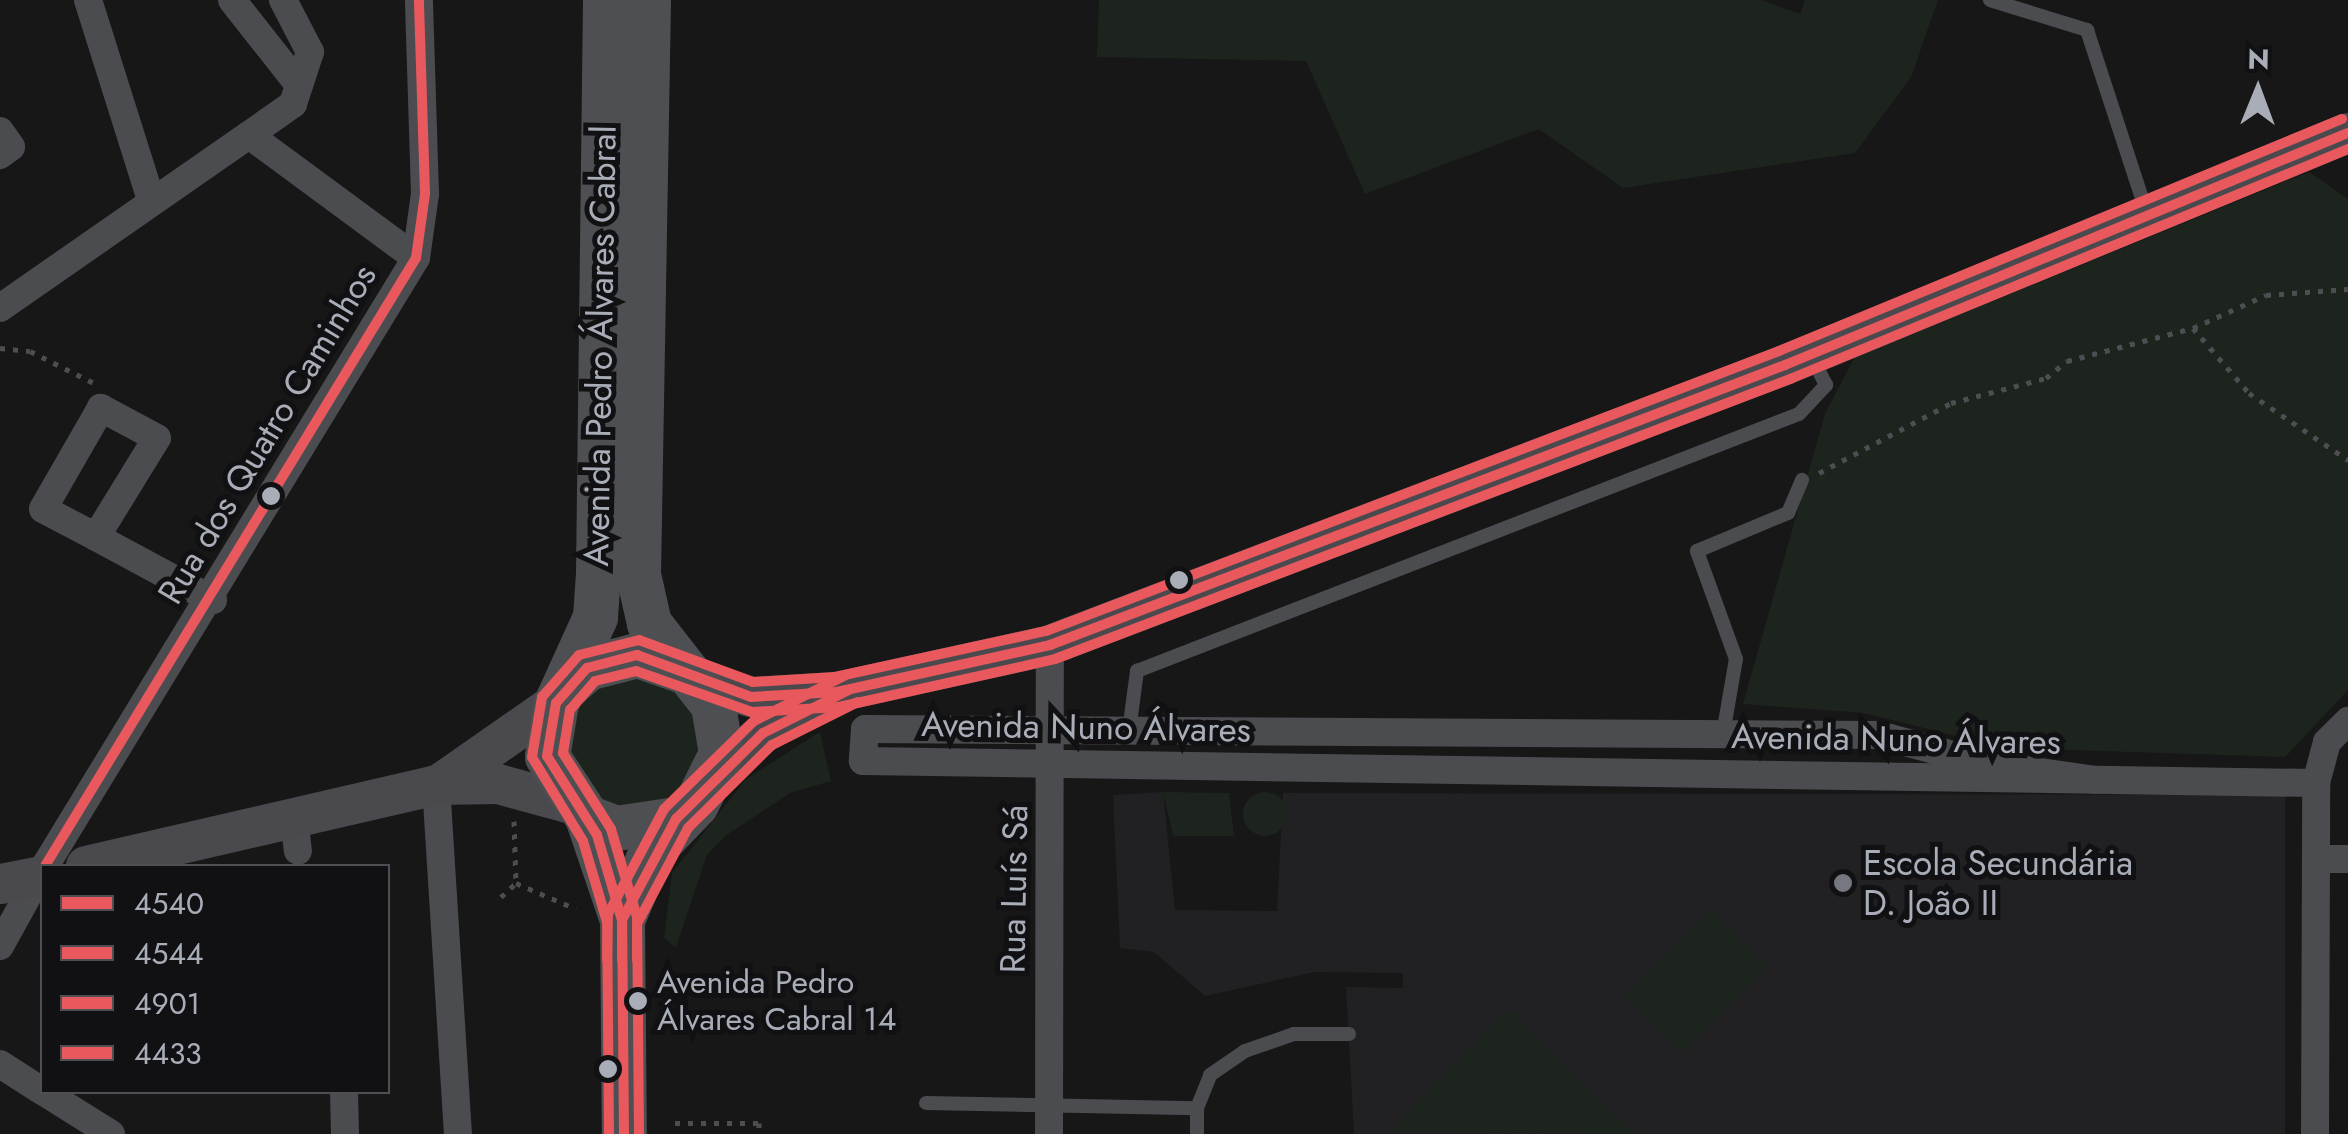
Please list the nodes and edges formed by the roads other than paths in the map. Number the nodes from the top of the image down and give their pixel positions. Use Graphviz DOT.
graph roads {
  1 [pos="88,0"];
  2 [pos="232,0"];
  3 [pos="283,0"];
  4 [pos="419,0"];
  5 [pos="605,0"];
  6 [pos="648,0"];
  7 [pos="1990,0"];
  8 [pos="299,84"];
  9 [pos="0,131"];
  10 [pos="2348,134"];
  11 [pos="249,135"];
  12 [pos="0,155"];
  13 [pos="152,200"];
  14 [pos="2148,216"];
  15 [pos="416,258"];
  16 [pos="0,308"];
  17 [pos="1811,354"];
  18 [pos="1802,480"];
  19 [pos="96,537"];
  20 [pos="213,600"];
  21 [pos="1050,644"];
  22 [pos="693,678"];
  23 [pos="837,692"];
  24 [pos="561,694"];
  25 [pos="2348,722"];
  26 [pos="1054,730"];
  27 [pos="1129,730"];
  28 [pos="1723,734"];
  29 [pos="1880,734"];
  30 [pos="1053,764"];
  31 [pos="715,776"];
  32 [pos="1873,776"];
  33 [pos="2096,780"];
  34 [pos="2316,784"];
  35 [pos="436,785"];
  36 [pos="579,810"];
  37 [pos="676,820"];
  38 [pos="2318,859"];
  39 [pos="2348,860"];
  40 [pos="41,864"];
  41 [pos="100,864"];
  42 [pos="34,875"];
  43 [pos="622,920"];
  44 [pos="0,946"];
  45 [pos="1348,1034"];
  46 [pos="0,1064"];
  47 [pos="40,1089"];
  48 [pos="48,1094"];
  49 [pos="344,1094"];
  50 [pos="926,1103"];
  51 [pos="1197,1108"];
  52 [pos="1050,1120"];
  53 [pos="111,1134"];
  54 [pos="345,1134"];
  55 [pos="458,1134"];
  56 [pos="624,1134"];
  57 [pos="1196,1134"];
  58 [pos="2315,1134"];
  1 -- 13 [label="street"];
  2 -- 8 [label="street"];
  3 -- 8 [label="street"];
  4 -- 15 [label="street, Rua dos Quatro Caminhos"];
  5 -- 24 [label="main road, Avenida Pedro Álvares Cabral"];
  6 -- 22 [label="main road, Avenida Pedro Álvares Cabral"];
  7 -- 14 [label="lane"];
  8 -- 11 [label="street"];
  9 -- 12 [label="street"];
  10 -- 14 [label="main road"];
  11 -- 13 [label="street"];
  11 -- 15 [label="street"];
  13 -- 16 [label="street"];
  14 -- 17 [label="main road"];
  15 -- 20 [label="street, Rua dos Quatro Caminhos"];
  17 -- 21 [label="main road"];
  17 -- 27 [label="lane"];
  18 -- 28 [label="lane"];
  19 -- 19 [label="street"];
  19 -- 20 [label="street"];
  20 -- 40 [label="street, Rua dos Quatro Caminhos"];
  21 -- 23 [label="main road"];
  21 -- 26 [label="street, Rua Luís Sá"];
  22 -- 23 [label="main road"];
  22 -- 24 [label="main road"];
  22 -- 31 [label="main road, Avenida Pedro Álvares Cabral"];
  23 -- 31 [label="main road"];
  24 -- 35 [label="main road"];
  24 -- 36 [label="main road, Avenida Pedro Álvares Cabral"];
  25 -- 34 [label="street"];
  26 -- 27 [label="street, Avenida Nuno Álvares"];
  26 -- 30 [label="street, Rua Luís Sá"];
  26 -- 30 [label="street, Avenida Nuno Álvares"];
  27 -- 28 [label="street, Avenida Nuno Álvares"];
  28 -- 29 [label="street, Avenida Nuno Álvares"];
  29 -- 32 [label="street"];
  29 -- 33 [label="street, Avenida Nuno Álvares"];
  30 -- 32 [label="street, Avenida Nuno Álvares"];
  30 -- 52 [label="street, Rua Luís Sá"];
  31 -- 37 [label="main road, Avenida Pedro Álvares Cabral"];
  32 -- 33 [label="street, Avenida Nuno Álvares"];
  33 -- 34 [label="street, Avenida Nuno Álvares"];
  34 -- 38 [label="street"];
  35 -- 36 [label="main road"];
  35 -- 41 [label="main road"];
  35 -- 55 [label="street"];
  36 -- 37 [label="main road"];
  36 -- 43 [label="main road, Avenida Pedro Álvares Cabral"];
  37 -- 43 [label="main road, Avenida Pedro Álvares Cabral"];
  38 -- 39 [label="street"];
  38 -- 58 [label="street"];
  42 -- 44 [label="street, Rua dos Quatro Caminhos"];
  43 -- 56 [label="main road, Avenida Pedro Álvares Cabral"];
  45 -- 51 [label="lane"];
  46 -- 47 [label="street"];
  48 -- 53 [label="street"];
  49 -- 54 [label="street"];
  50 -- 52 [label="lane"];
  51 -- 52 [label="lane"];
  51 -- 57 [label="lane"];
}
